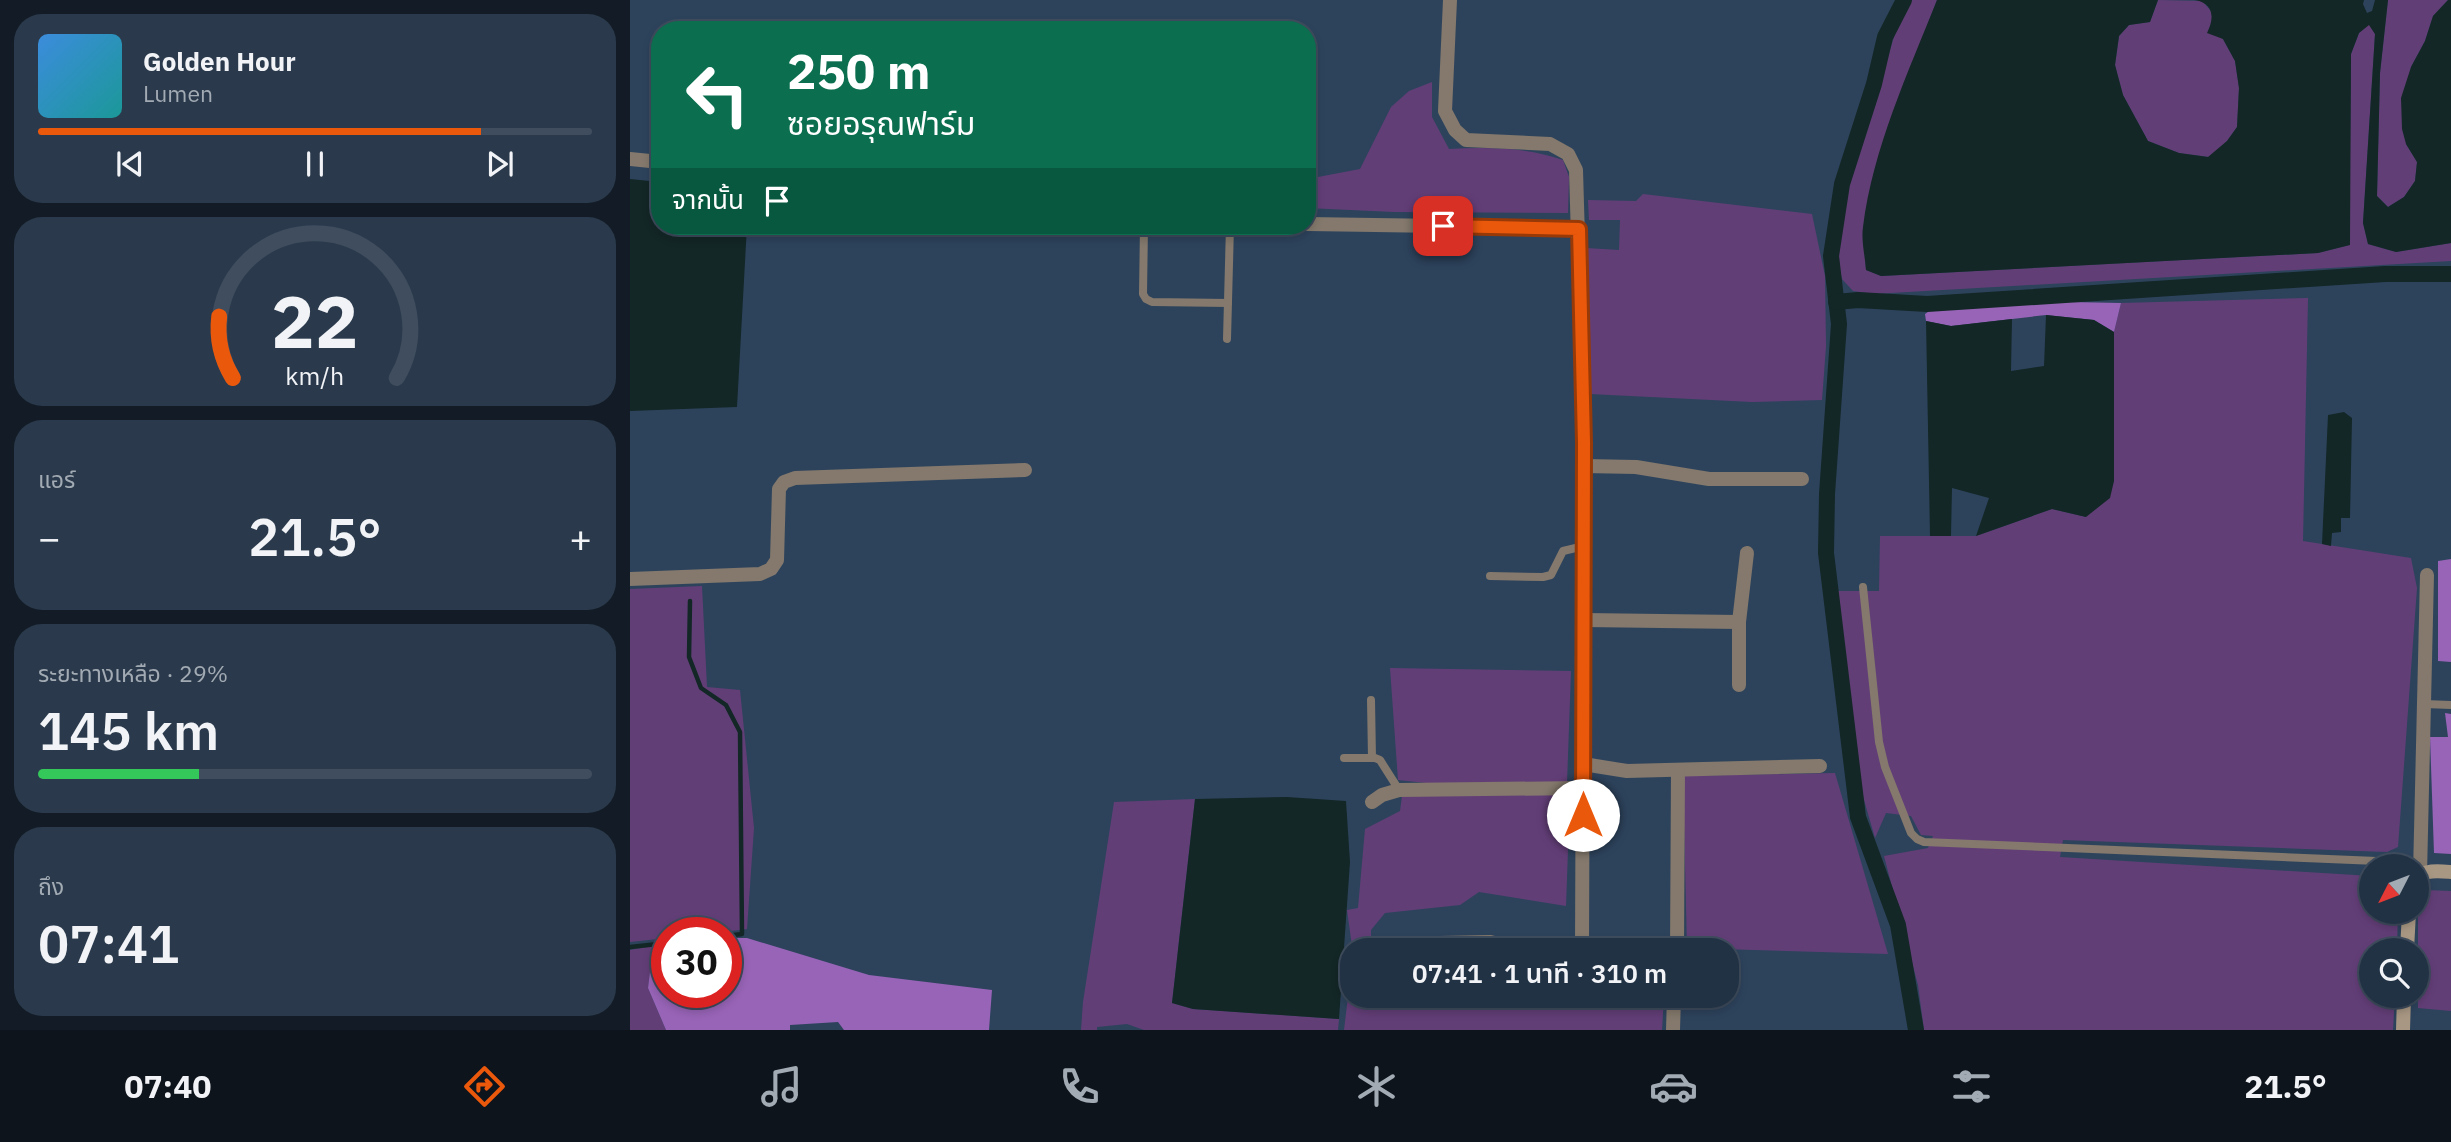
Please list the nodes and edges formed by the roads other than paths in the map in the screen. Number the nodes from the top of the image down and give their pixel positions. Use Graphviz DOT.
graph roads {
  1 [pos="1450,0"];
  2 [pos="630,159"];
  3 [pos="651,161"];
  4 [pos="1316,224"];
  5 [pos="1579,229"];
  6 [pos="1143,235"];
  7 [pos="1230,235"];
  8 [pos="1228,303"];
  9 [pos="1227,339"];
  10 [pos="1584,466"];
  11 [pos="1025,470"];
  12 [pos="1802,479"];
  13 [pos="1584,546"];
  14 [pos="1747,553"];
  15 [pos="2427,575"];
  16 [pos="1490,576"];
  17 [pos="630,579"];
  18 [pos="1863,587"];
  19 [pos="1584,620"];
  20 [pos="1739,622"];
  21 [pos="1739,685"];
  22 [pos="1371,700"];
  23 [pos="2424,704"];
  24 [pos="2451,705"];
  25 [pos="1344,758"];
  26 [pos="1372,758"];
  27 [pos="1583,764"];
  28 [pos="1820,766"];
  29 [pos="1678,770"];
  30 [pos="1583,788"];
  31 [pos="1399,790"];
  32 [pos="1372,802"];
  33 [pos="2417,854"];
  34 [pos="2359,860"];
  35 [pos="2451,873"];
  36 [pos="2429,874"];
  37 [pos="1582,938"];
  38 [pos="1676,938"];
  39 [pos="1674,1008"];
  40 [pos="2404,1008"];
  41 [pos="1673,1030"];
  42 [pos="2403,1030"];
  1 -- 5 [label="street"];
  2 -- 3 [label="street"];
  4 -- 5 [label="street"];
  5 -- 10 [label="street"];
  6 -- 8 [label="lane"];
  7 -- 8 [label="lane"];
  8 -- 9 [label="lane"];
  10 -- 12 [label="street"];
  10 -- 13 [label="street"];
  11 -- 17 [label="street"];
  13 -- 16 [label="lane"];
  13 -- 19 [label="street"];
  14 -- 20 [label="street"];
  15 -- 23 [label="street"];
  18 -- 34 [label="lane"];
  19 -- 20 [label="street"];
  19 -- 27 [label="street"];
  20 -- 21 [label="street"];
  22 -- 26 [label="lane"];
  23 -- 24 [label="lane"];
  23 -- 33 [label="street"];
  25 -- 26 [label="lane"];
  26 -- 31 [label="lane"];
  27 -- 29 [label="street"];
  27 -- 30 [label="street"];
  28 -- 29 [label="street"];
  29 -- 38 [label="street"];
  30 -- 31 [label="street"];
  30 -- 37 [label="street"];
  31 -- 32 [label="street"];
  35 -- 36 [label="street"];
  39 -- 41 [label="street"];
  40 -- 42 [label="street"];
}
